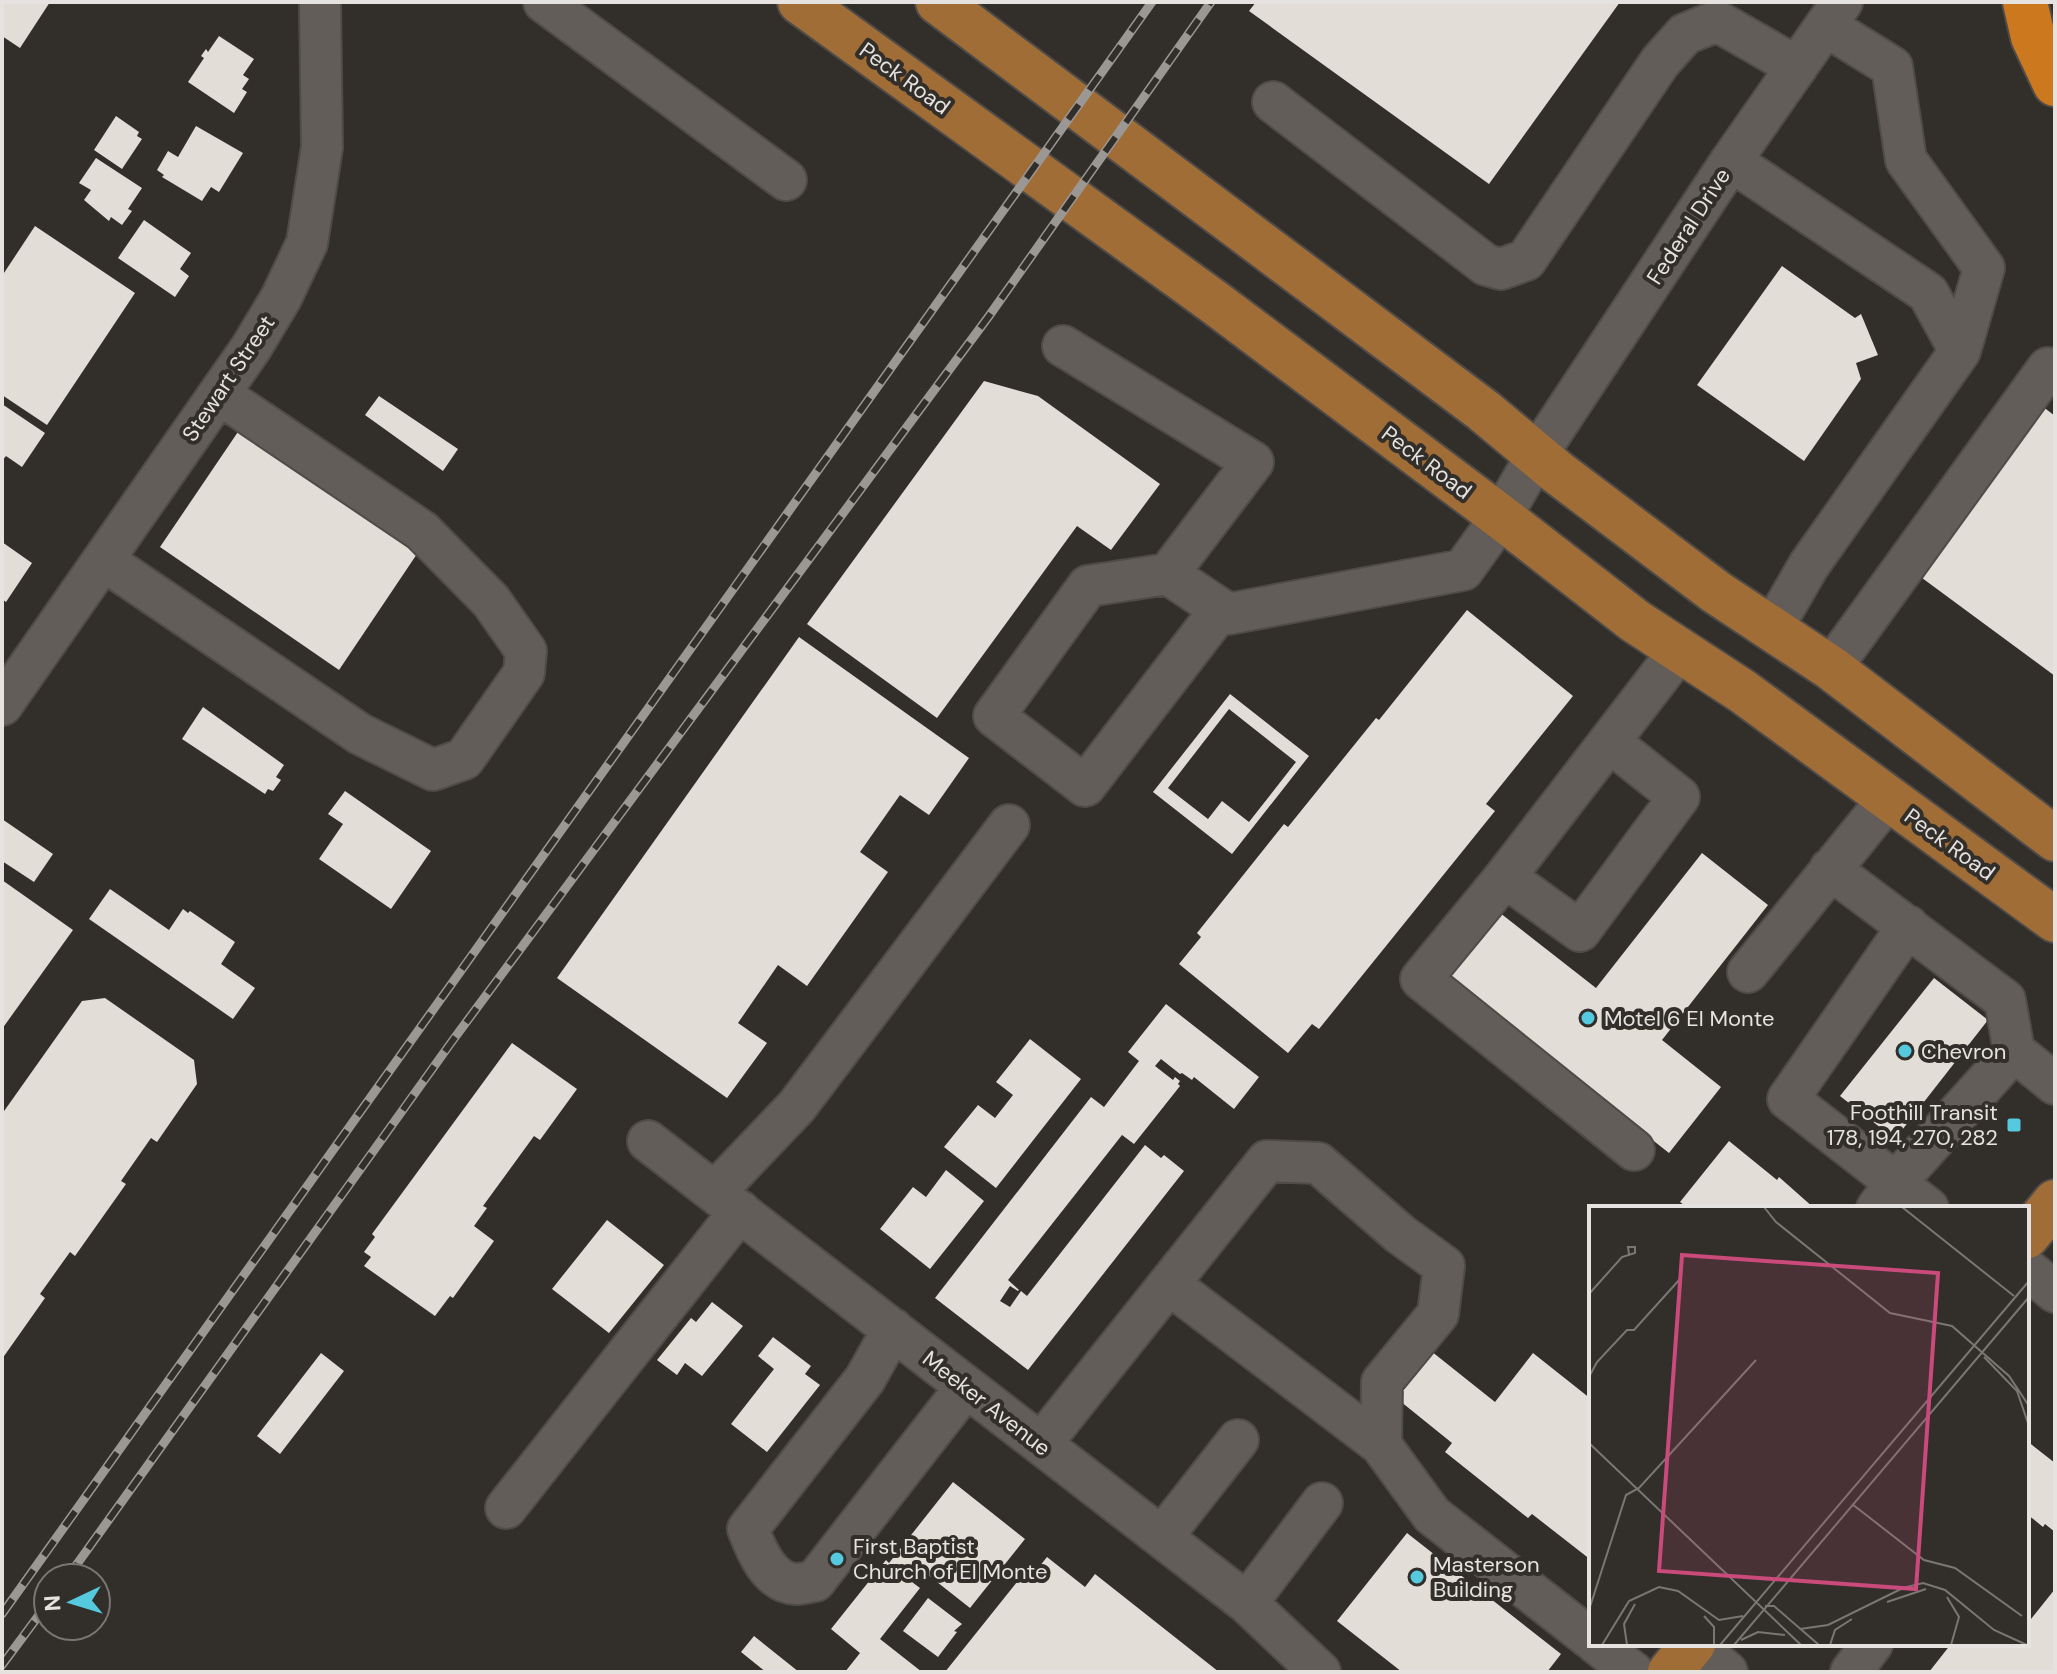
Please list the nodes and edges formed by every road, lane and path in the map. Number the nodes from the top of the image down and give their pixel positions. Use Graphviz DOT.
graph roads {
  1 [pos="320,2"];
  2 [pos="544,2"];
  3 [pos="800,2"];
  4 [pos="938,2"];
  5 [pos="2025,2"];
  6 [pos="1719,12"];
  7 [pos="1834,14"];
  8 [pos="1797,67"];
  9 [pos="2055,84"];
  10 [pos="1273,102"];
  11 [pos="1731,161"];
  12 [pos="786,180"];
  13 [pos="1063,346"];
  14 [pos="1960,351"];
  15 [pos="2048,368"];
  16 [pos="219,394"];
  17 [pos="1538,453"];
  18 [pos="1501,517"];
  19 [pos="103,560"];
  20 [pos="1168,574"];
  21 [pos="1221,609"];
  22 [pos="1772,629"];
  23 [pos="1679,651"];
  24 [pos="1831,668"];
  25 [pos="2,705"];
  26 [pos="1611,743"];
  27 [pos="1888,799"];
  28 [pos="1009,825"];
  29 [pos="2055,839"];
  30 [pos="1830,869"];
  31 [pos="1505,877"];
  32 [pos="2055,920"];
  33 [pos="1908,926"];
  34 [pos="1748,972"];
  35 [pos="2014,1051"];
  36 [pos="2055,1084"];
  37 [pos="648,1141"];
  38 [pos="1634,1150"];
  39 [pos="1887,1195"];
  40 [pos="728,1202"];
  41 [pos="2055,1202"];
  42 [pos="1922,1206"];
  43 [pos="2029,1234"];
  44 [pos="2029,1271"];
  45 [pos="1169,1284"];
  46 [pos="2055,1292"];
  47 [pos="893,1329"];
  48 [pos="966,1387"];
  49 [pos="1238,1440"];
  50 [pos="1041,1444"];
  51 [pos="1381,1445"];
  52 [pos="1322,1503"];
  53 [pos="506,1508"];
  54 [pos="1162,1537"];
  55 [pos="1247,1603"];
  56 [pos="1589,1637"];
  57 [pos="1600,1646"];
  58 [pos="1691,1646"];
  59 [pos="1695,1646"];
  60 [pos="1870,1646"];
  61 [pos="1320,1672"];
  62 [pos="1633,1672"];
  63 [pos="1670,1672"];
  64 [pos="1727,1672"];
  65 [pos="1851,1672"];
  1 -- 16 [label="street, Stewart Street"];
  2 -- 12 [label="street"];
  3 -- 18 [label="main road, Peck Road"];
  4 -- 17 [label="main road"];
  5 -- 9 [label="highway"];
  6 -- 8 [label="street"];
  6 -- 10 [label="street"];
  7 -- 8 [label="street, Federal Drive"];
  7 -- 14 [label="street"];
  8 -- 11 [label="street, Federal Drive"];
  11 -- 14 [label="street"];
  11 -- 17 [label="street, Federal Drive"];
  13 -- 20 [label="street"];
  14 -- 22 [label="street"];
  15 -- 24 [label="street"];
  16 -- 19 [label="street, Stewart Street"];
  16 -- 19 [label="street"];
  17 -- 18 [label="street, Federal Drive"];
  17 -- 22 [label="main road"];
  18 -- 21 [label="street, Federal Drive"];
  18 -- 23 [label="main road, Peck Road"];
  19 -- 25 [label="street, Stewart Street"];
  20 -- 21 [label="street"];
  20 -- 21 [label="street"];
  22 -- 24 [label="main road"];
  23 -- 26 [label="street"];
  23 -- 27 [label="main road, Peck Road"];
  24 -- 29 [label="main road"];
  26 -- 31 [label="street"];
  26 -- 31 [label="street"];
  27 -- 30 [label="street"];
  27 -- 32 [label="main road, Peck Road"];
  28 -- 40 [label="street"];
  30 -- 33 [label="street"];
  30 -- 34 [label="street"];
  31 -- 38 [label="street"];
  33 -- 35 [label="street"];
  33 -- 39 [label="street"];
  35 -- 36 [label="street"];
  35 -- 39 [label="street"];
  37 -- 40 [label="street, Meeker Avenue"];
  39 -- 42 [label="street"];
  40 -- 47 [label="street, Meeker Avenue"];
  40 -- 53 [label="street"];
  41 -- 43 [label="main road"];
  44 -- 46 [label="street"];
  45 -- 50 [label="street"];
  45 -- 51 [label="street"];
  45 -- 51 [label="street"];
  47 -- 48 [label="street, Meeker Avenue"];
  47 -- 48 [label="street"];
  48 -- 50 [label="street, Meeker Avenue"];
  49 -- 54 [label="street"];
  50 -- 54 [label="street, Meeker Avenue"];
  51 -- 56 [label="street"];
  52 -- 55 [label="street"];
  54 -- 55 [label="street, Meeker Avenue"];
  55 -- 61 [label="street, Meeker Avenue"];
  57 -- 62 [label="street"];
  58 -- 63 [label="main road"];
  59 -- 64 [label="street"];
  60 -- 65 [label="street"];
}
